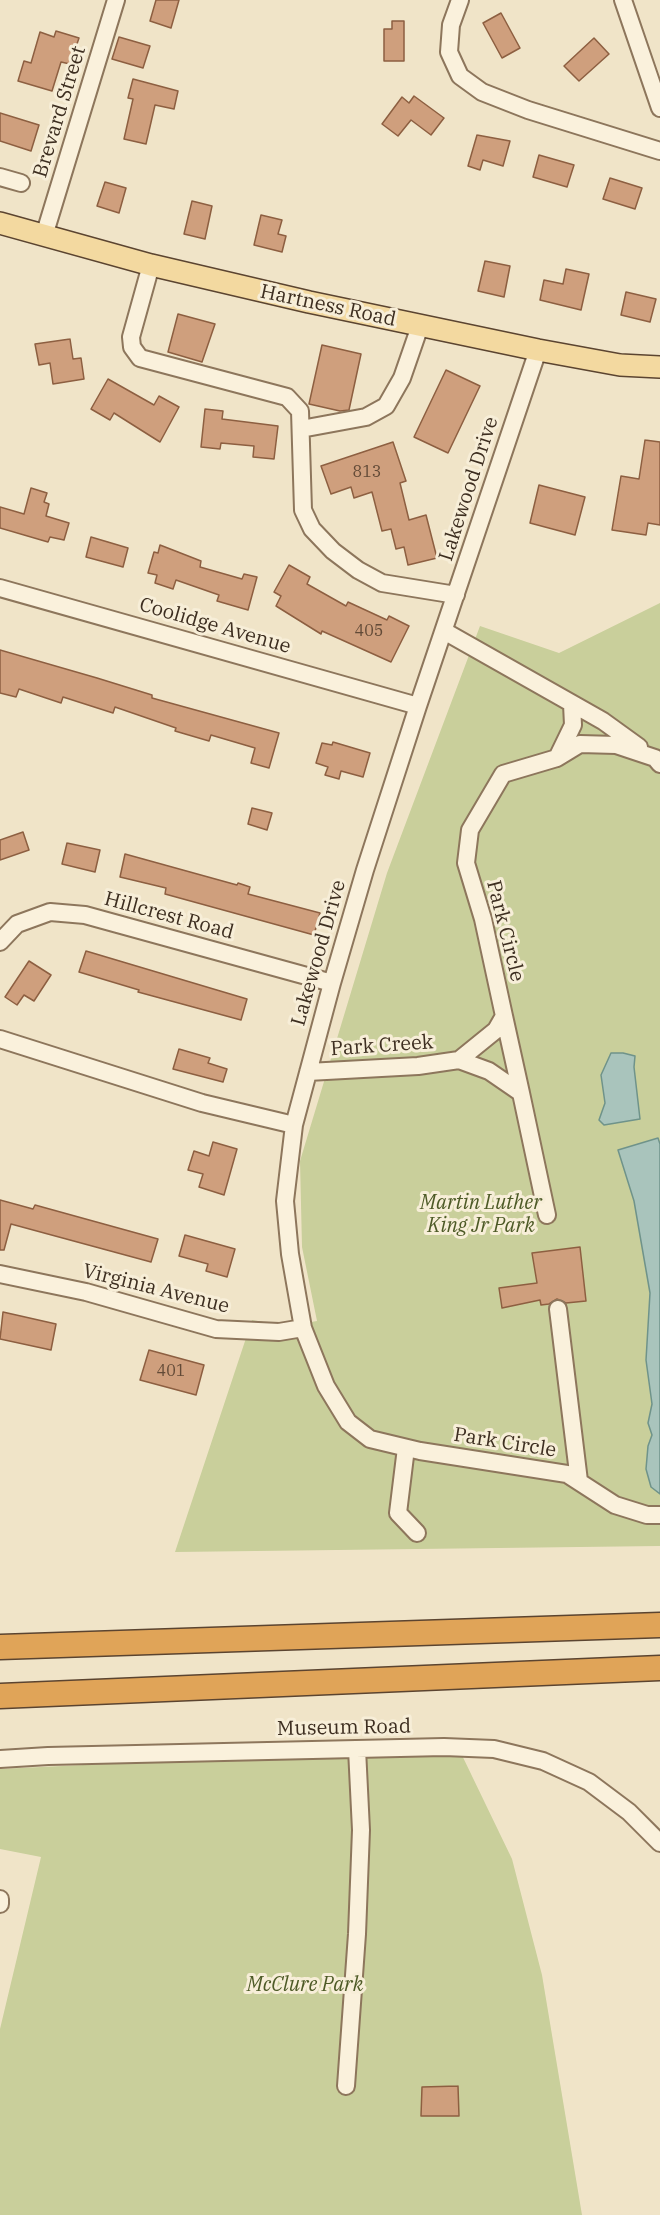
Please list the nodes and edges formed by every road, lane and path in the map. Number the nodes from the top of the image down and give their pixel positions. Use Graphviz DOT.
graph roads {
  1 [pos="116,0"];
  2 [pos="460,0"];
  3 [pos="623,0"];
  4 [pos="660,108"];
  5 [pos="660,151"];
  6 [pos="0,177"];
  7 [pos="21,183"];
  8 [pos="0,223"];
  9 [pos="44,236"];
  10 [pos="151,265"];
  11 [pos="420,326"];
  12 [pos="538,350"];
  13 [pos="660,367"];
  14 [pos="301,429"];
  15 [pos="0,588"];
  16 [pos="456,595"];
  17 [pos="444,631"];
  18 [pos="572,704"];
  19 [pos="418,706"];
  20 [pos="556,758"];
  21 [pos="658,761"];
  22 [pos="0,942"];
  23 [pos="332,983"];
  24 [pos="504,1016"];
  25 [pos="0,1039"];
  26 [pos="459,1059"];
  27 [pos="308,1072"];
  28 [pos="521,1093"];
  29 [pos="294,1125"];
  30 [pos="548,1215"];
  31 [pos="0,1274"];
  32 [pos="558,1309"];
  33 [pos="303,1328"];
  34 [pos="406,1448"];
  35 [pos="579,1481"];
  36 [pos="660,1515"];
  37 [pos="417,1533"];
  38 [pos="660,1625"];
  39 [pos="0,1647"];
  40 [pos="660,1668"];
  41 [pos="0,1696"];
  42 [pos="357,1749"];
  43 [pos="0,1760"];
  44 [pos="660,1843"];
  45 [pos="0,1899"];
  46 [pos="0,1904"];
  47 [pos="346,2086"];
  1 -- 9 [label="street, Brevard Street"];
  2 -- 5 [label="street"];
  3 -- 4 [label="street"];
  6 -- 7 [label="street"];
  8 -- 9 [label="main road, Hartness Road"];
  9 -- 10 [label="main road, Hartness Road"];
  10 -- 11 [label="main road, Hartness Road"];
  10 -- 14 [label="street"];
  11 -- 12 [label="main road, Hartness Road"];
  11 -- 14 [label="street"];
  12 -- 13 [label="main road, Hartness Road"];
  12 -- 16 [label="street, Lakewood Drive"];
  14 -- 16 [label="street"];
  15 -- 19 [label="street, Coolidge Avenue"];
  16 -- 17 [label="street, Lakewood Drive"];
  17 -- 18 [label="street"];
  17 -- 19 [label="street, Lakewood Drive"];
  18 -- 20 [label="street"];
  18 -- 21 [label="street"];
  19 -- 23 [label="street, Lakewood Drive"];
  20 -- 21 [label="street, Park Circle"];
  20 -- 24 [label="street, Park Circle"];
  22 -- 23 [label="street, Hillcrest Road"];
  23 -- 27 [label="street, Lakewood Drive"];
  24 -- 26 [label="street"];
  24 -- 28 [label="street"];
  25 -- 29 [label="street"];
  26 -- 27 [label="street, Park Creek"];
  26 -- 28 [label="street"];
  27 -- 29 [label="street, Lakewood Drive"];
  28 -- 30 [label="street"];
  29 -- 33 [label="street, Lakewood Drive"];
  31 -- 33 [label="street, Virginia Avenue"];
  32 -- 35 [label="street"];
  33 -- 34 [label="street, Lakewood Drive"];
  34 -- 35 [label="street, Park Circle"];
  34 -- 37 [label="street"];
  35 -- 36 [label="street, Park Circle"];
  38 -- 39 [label="highway"];
  40 -- 41 [label="highway"];
  42 -- 43 [label="street, Museum Road"];
  42 -- 44 [label="street, Museum Road"];
  42 -- 47 [label="street"];
  45 -- 46 [label="street"];
}
